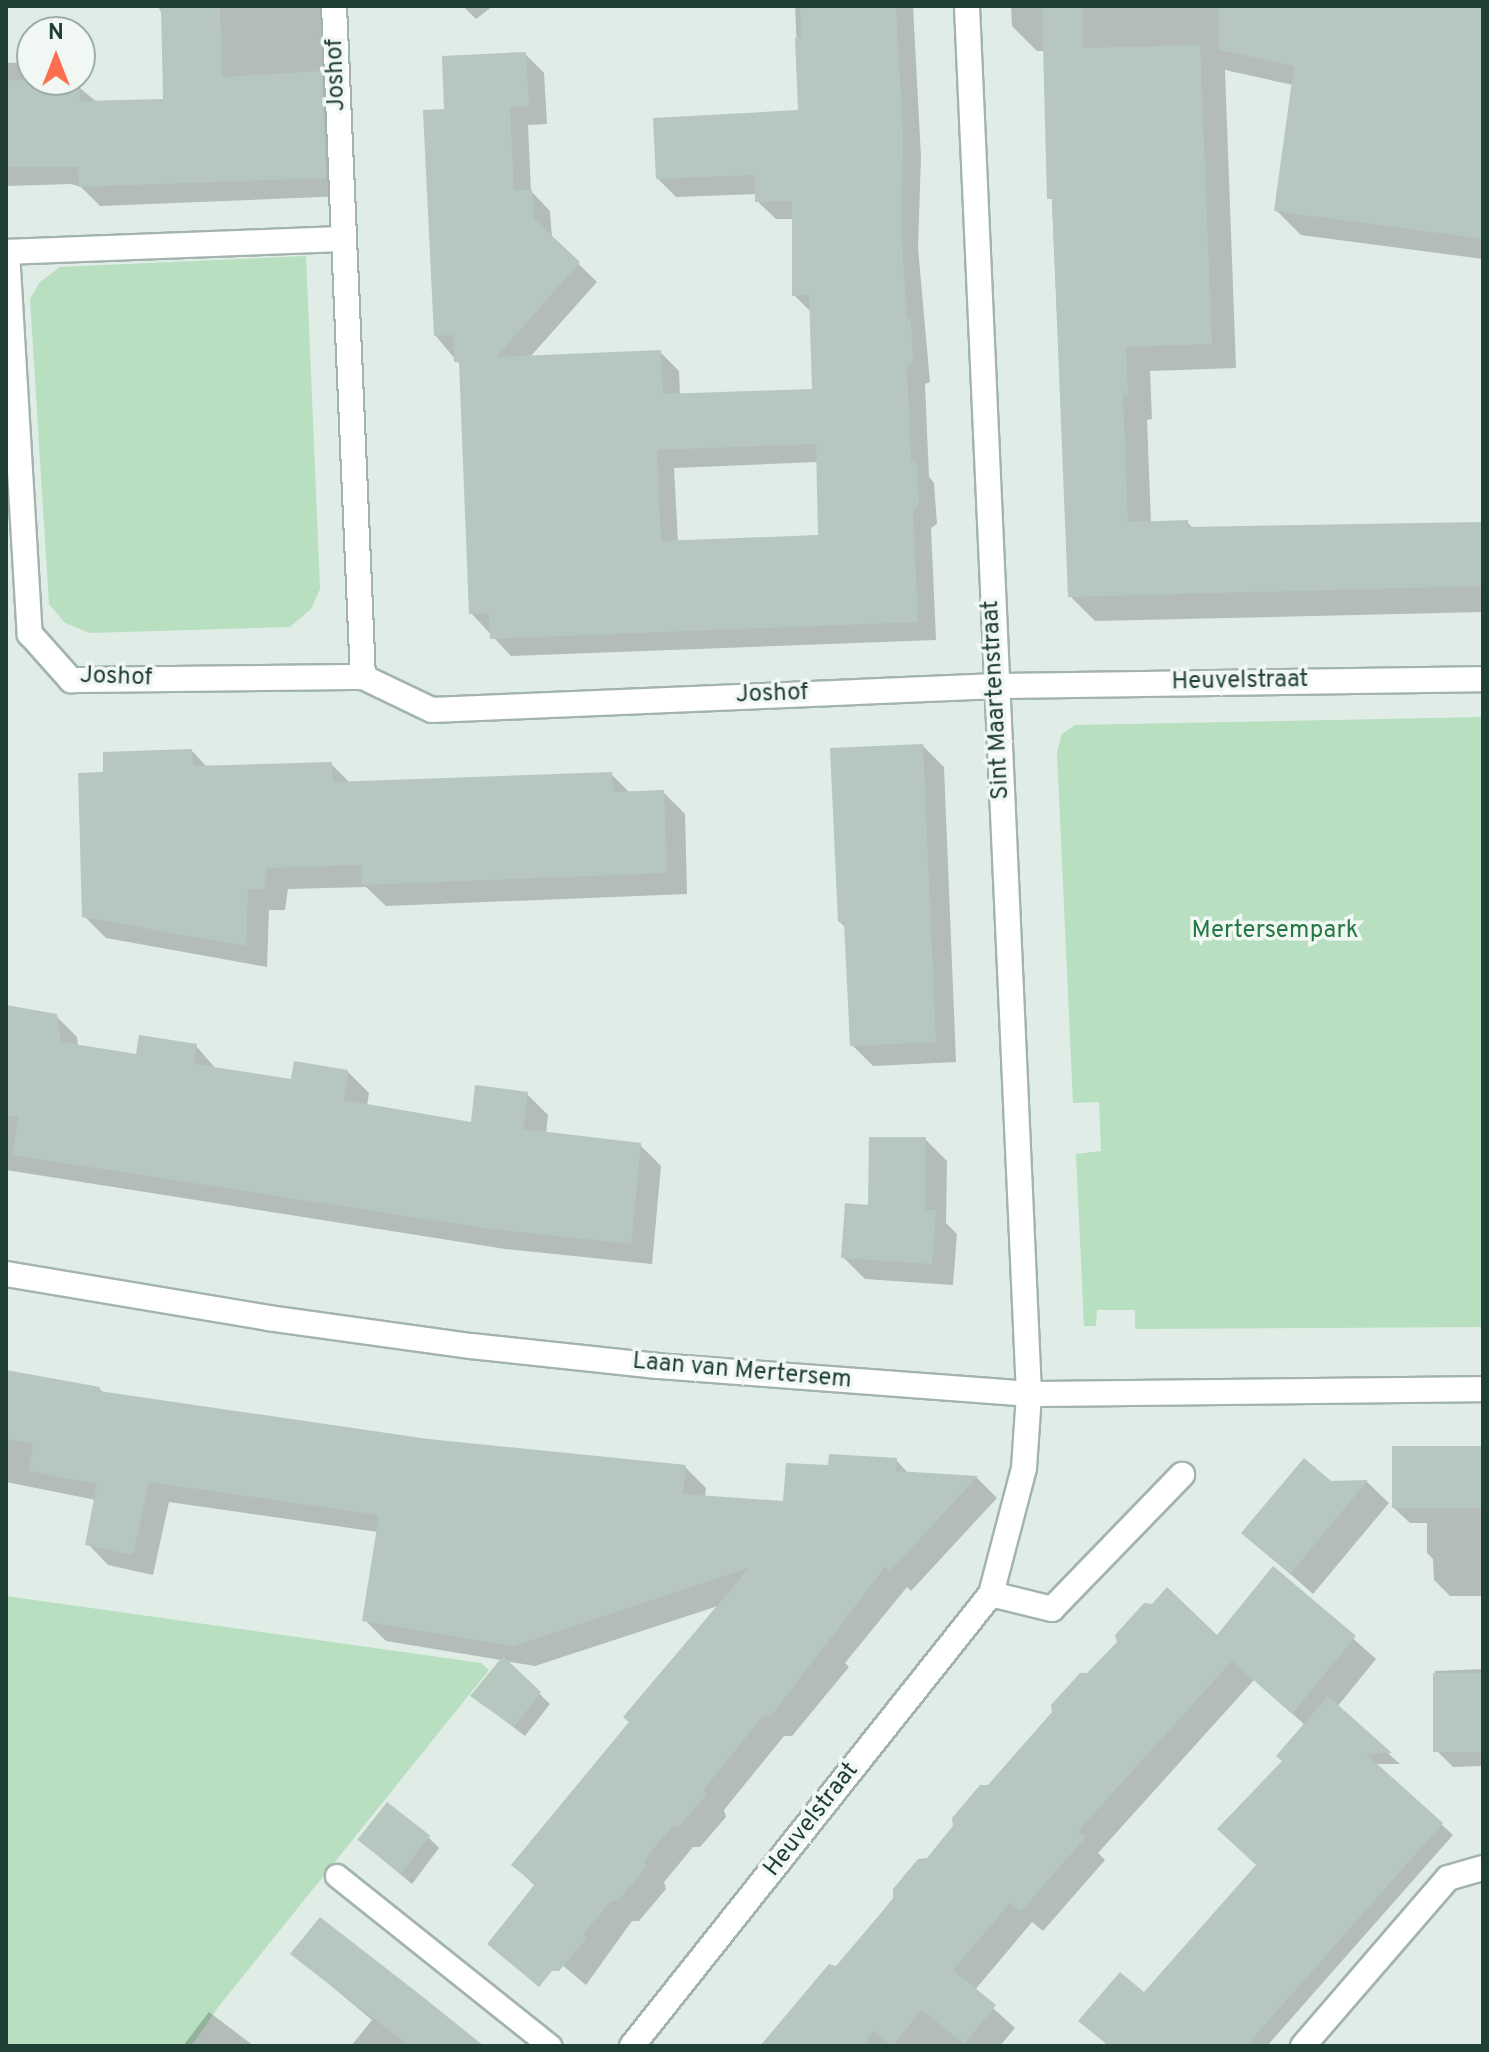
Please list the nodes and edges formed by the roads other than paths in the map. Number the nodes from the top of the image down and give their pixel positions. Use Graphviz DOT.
graph roads {
  1 [pos="334,6"];
  2 [pos="967,6"];
  3 [pos="343,239"];
  4 [pos="7,252"];
  5 [pos="363,677"];
  6 [pos="1483,679"];
  7 [pos="997,686"];
  8 [pos="6,1274"];
  9 [pos="1483,1389"];
  10 [pos="1029,1394"];
  11 [pos="1182,1475"];
  12 [pos="991,1594"];
  13 [pos="1483,1868"];
  14 [pos="337,1876"];
  15 [pos="550,2046"];
  16 [pos="632,2046"];
  17 [pos="1303,2046"];
  1 -- 3 [label="street, Joshof"];
  2 -- 7 [label="street, Sint Maartenstraat"];
  3 -- 4 [label="street, Joshof"];
  3 -- 5 [label="street, Joshof"];
  4 -- 5 [label="street, Joshof"];
  5 -- 7 [label="street, Joshof"];
  6 -- 7 [label="street, Heuvelstraat"];
  7 -- 10 [label="street, Sint Maartenstraat"];
  8 -- 10 [label="street, Laan van Mertersem"];
  9 -- 10 [label="street, Laan van Mertersem"];
  10 -- 12 [label="street, Heuvelstraat"];
  11 -- 12 [label="street"];
  12 -- 16 [label="street, Heuvelstraat"];
  13 -- 17 [label="street"];
  14 -- 15 [label="lane"];
}
